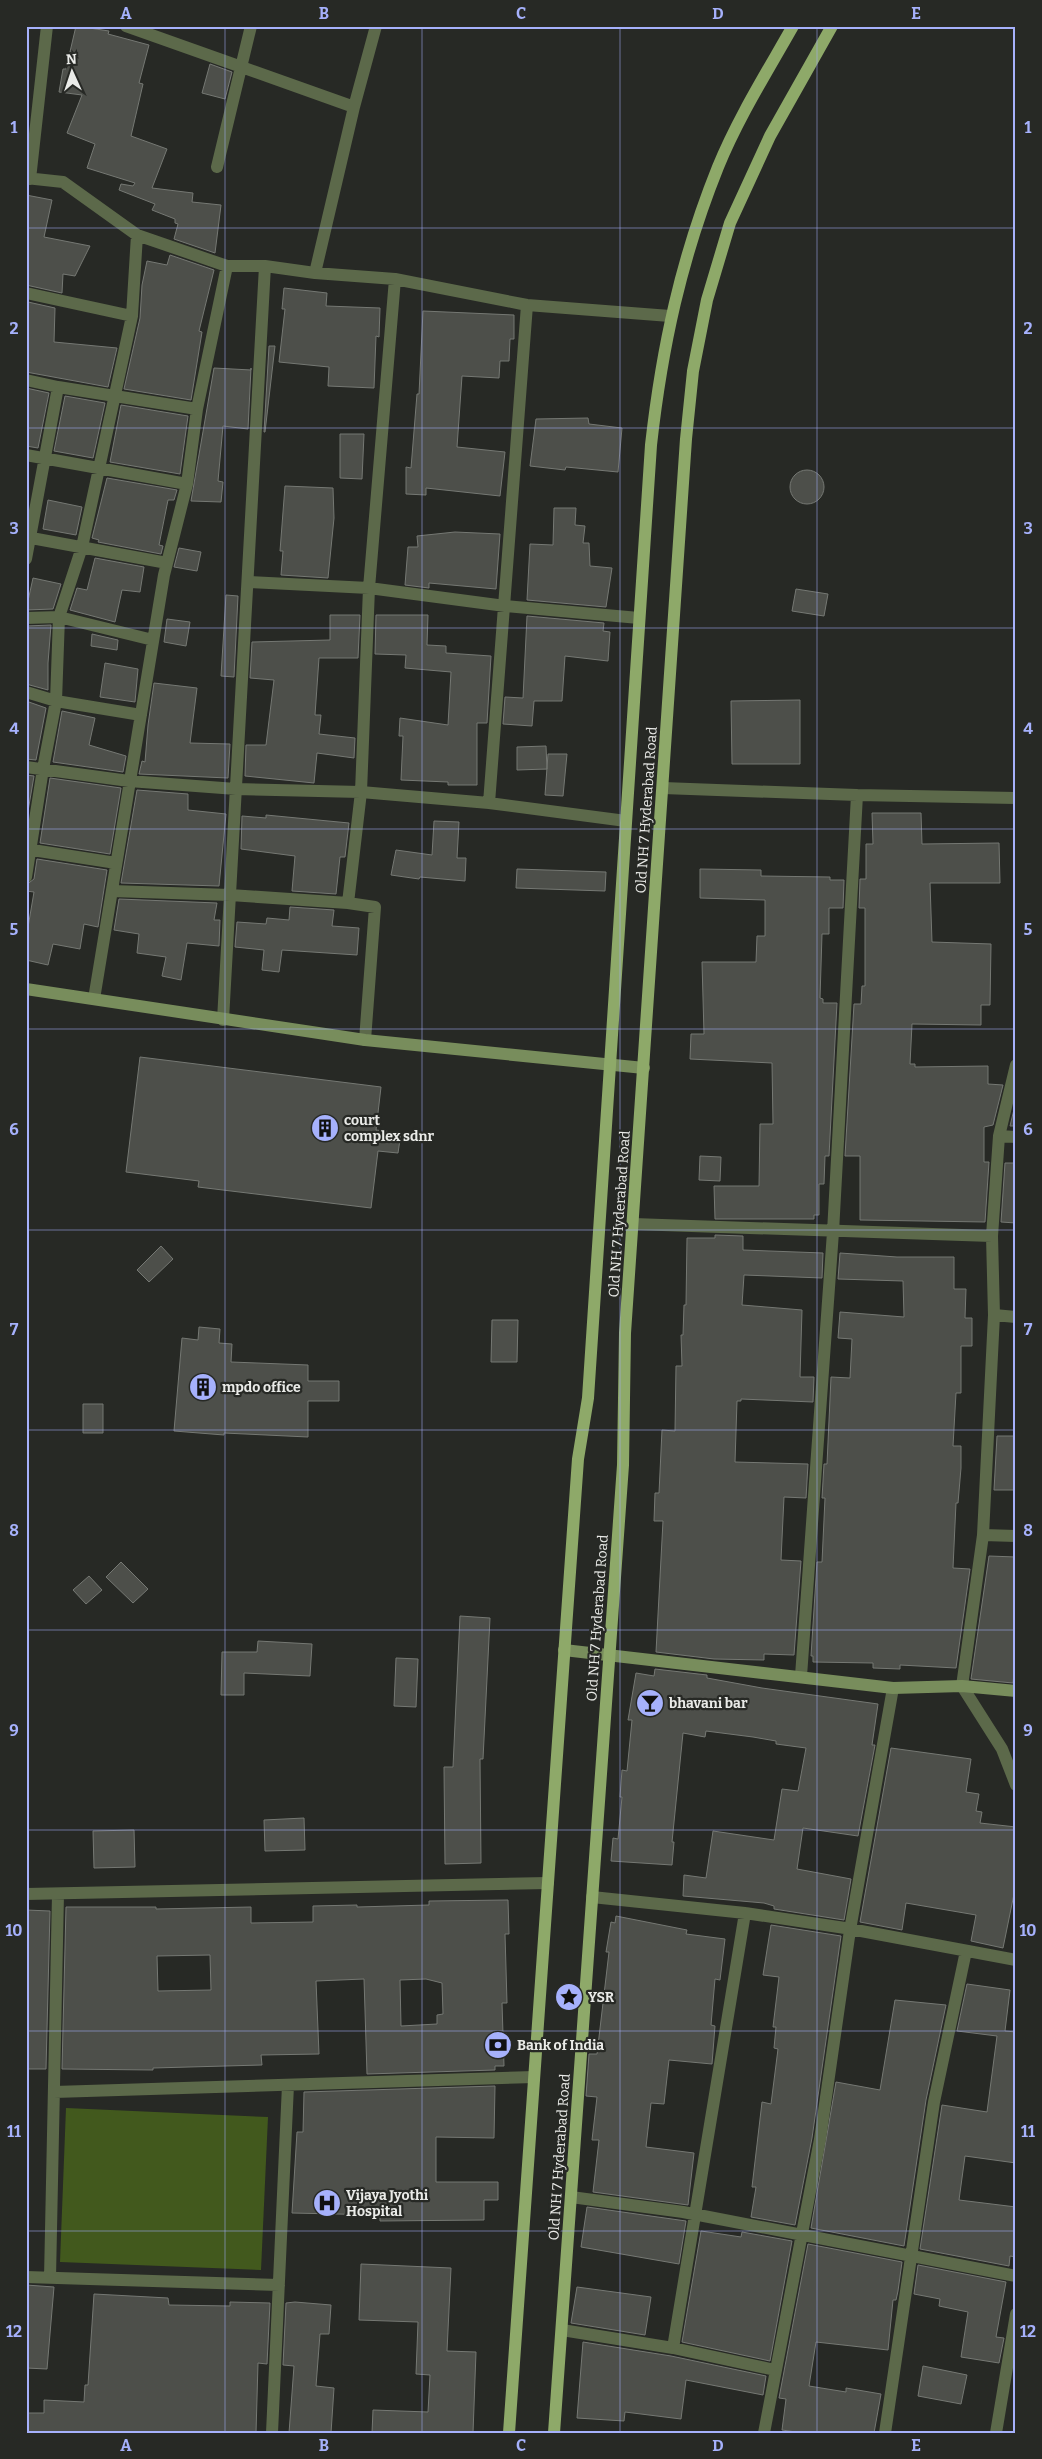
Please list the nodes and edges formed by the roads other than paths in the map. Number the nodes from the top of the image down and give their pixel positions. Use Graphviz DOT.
graph roads {
  1 [pos="47,26"];
  2 [pos="126,26"];
  3 [pos="251,26"];
  4 [pos="376,26"];
  5 [pos="793,26"];
  6 [pos="832,26"];
  7 [pos="242,67"];
  8 [pos="354,107"];
  9 [pos="218,167"];
  10 [pos="28,178"];
  11 [pos="137,235"];
  12 [pos="227,266"];
  13 [pos="265,266"];
  14 [pos="316,273"];
  15 [pos="395,279"];
  16 [pos="26,293"];
  17 [pos="527,305"];
  18 [pos="132,316"];
  19 [pos="670,316"];
  20 [pos="26,380"];
  21 [pos="58,387"];
  22 [pos="115,396"];
  23 [pos="197,409"];
  24 [pos="26,455"];
  25 [pos="45,458"];
  26 [pos="99,468"];
  27 [pos="187,484"];
  28 [pos="28,538"];
  29 [pos="82,547"];
  30 [pos="26,559"];
  31 [pos="167,563"];
  32 [pos="249,582"];
  33 [pos="369,588"];
  34 [pos="505,606"];
  35 [pos="59,617"];
  36 [pos="26,618"];
  37 [pos="640,618"];
  38 [pos="153,640"];
  39 [pos="26,692"];
  40 [pos="56,701"];
  41 [pos="141,715"];
  42 [pos="26,767"];
  43 [pos="42,770"];
  44 [pos="129,781"];
  45 [pos="663,788"];
  46 [pos="236,789"];
  47 [pos="361,792"];
  48 [pos="858,795"];
  49 [pos="1016,798"];
  50 [pos="489,803"];
  51 [pos="626,821"];
  52 [pos="29,849"];
  53 [pos="116,863"];
  54 [pos="26,877"];
  55 [pos="112,891"];
  56 [pos="230,895"];
  57 [pos="348,903"];
  58 [pos="26,989"];
  59 [pos="94,999"];
  60 [pos="223,1020"];
  61 [pos="365,1040"];
  62 [pos="611,1065"];
  63 [pos="1016,1065"];
  64 [pos="644,1068"];
  65 [pos="999,1136"];
  66 [pos="1016,1137"];
  67 [pos="634,1224"];
  68 [pos="833,1232"];
  69 [pos="992,1236"];
  70 [pos="994,1315"];
  71 [pos="1016,1316"];
  72 [pos="983,1535"];
  73 [pos="1016,1536"];
  74 [pos="564,1650"];
  75 [pos="609,1656"];
  76 [pos="801,1676"];
  77 [pos="962,1686"];
  78 [pos="893,1688"];
  79 [pos="1016,1691"];
  80 [pos="1016,1785"];
  81 [pos="548,1883"];
  82 [pos="26,1894"];
  83 [pos="58,1894"];
  84 [pos="592,1897"];
  85 [pos="745,1914"];
  86 [pos="850,1930"];
  87 [pos="966,1951"];
  88 [pos="1016,1960"];
  89 [pos="534,2078"];
  90 [pos="288,2085"];
  91 [pos="54,2092"];
  92 [pos="572,2197"];
  93 [pos="696,2215"];
  94 [pos="801,2234"];
  95 [pos="911,2256"];
  96 [pos="1016,2276"];
  97 [pos="26,2277"];
  98 [pos="50,2278"];
  99 [pos="279,2284"];
  100 [pos="1016,2314"];
  101 [pos="562,2330"];
  102 [pos="673,2348"];
  103 [pos="775,2370"];
  104 [pos="272,2433"];
  105 [pos="509,2433"];
  106 [pos="554,2433"];
  107 [pos="764,2433"];
  108 [pos="885,2433"];
  109 [pos="996,2433"];
  1 -- 10 [label="street"];
  2 -- 7 [label="street"];
  3 -- 7 [label="street"];
  4 -- 8 [label="street"];
  5 -- 19 [label="main road, Old NH 7 Hyderabad Road"];
  6 -- 45 [label="main road, Old NH 7 Hyderabad Road"];
  7 -- 8 [label="street"];
  7 -- 9 [label="street"];
  8 -- 14 [label="street"];
  10 -- 11 [label="street"];
  11 -- 12 [label="street"];
  11 -- 18 [label="street"];
  12 -- 13 [label="street"];
  12 -- 23 [label="street"];
  13 -- 14 [label="street"];
  13 -- 32 [label="street"];
  14 -- 15 [label="street"];
  15 -- 17 [label="street"];
  15 -- 33 [label="street"];
  16 -- 18 [label="street"];
  17 -- 19 [label="street"];
  17 -- 34 [label="street"];
  18 -- 22 [label="street"];
  19 -- 37 [label="main road, Old NH 7 Hyderabad Road"];
  20 -- 21 [label="street"];
  21 -- 22 [label="street"];
  21 -- 25 [label="street"];
  22 -- 23 [label="street"];
  22 -- 26 [label="street"];
  23 -- 27 [label="street"];
  24 -- 25 [label="street"];
  25 -- 26 [label="street"];
  25 -- 28 [label="street"];
  26 -- 27 [label="street"];
  26 -- 29 [label="street"];
  27 -- 31 [label="street"];
  28 -- 29 [label="street"];
  28 -- 30 [label="street"];
  29 -- 31 [label="street"];
  29 -- 35 [label="street"];
  31 -- 38 [label="street"];
  32 -- 33 [label="street"];
  32 -- 46 [label="street"];
  33 -- 34 [label="street"];
  33 -- 47 [label="street"];
  34 -- 37 [label="street"];
  34 -- 50 [label="street"];
  35 -- 36 [label="street"];
  35 -- 38 [label="street"];
  35 -- 40 [label="street"];
  37 -- 51 [label="main road, Old NH 7 Hyderabad Road"];
  38 -- 41 [label="street"];
  39 -- 40 [label="street"];
  40 -- 41 [label="street"];
  40 -- 43 [label="street"];
  41 -- 44 [label="street"];
  42 -- 43 [label="street"];
  43 -- 44 [label="street"];
  43 -- 52 [label="street"];
  44 -- 46 [label="street"];
  44 -- 53 [label="street"];
  45 -- 48 [label="street"];
  45 -- 64 [label="main road, Old NH 7 Hyderabad Road"];
  46 -- 47 [label="street"];
  46 -- 56 [label="street"];
  47 -- 50 [label="street"];
  47 -- 57 [label="street"];
  48 -- 49 [label="street"];
  48 -- 68 [label="street"];
  50 -- 51 [label="street"];
  51 -- 62 [label="main road, Old NH 7 Hyderabad Road"];
  52 -- 53 [label="street"];
  52 -- 54 [label="street"];
  53 -- 55 [label="street"];
  55 -- 56 [label="street"];
  55 -- 59 [label="street"];
  56 -- 57 [label="street"];
  56 -- 60 [label="street"];
  57 -- 61 [label="street"];
  58 -- 59 [label="main road"];
  59 -- 60 [label="main road"];
  60 -- 61 [label="main road"];
  61 -- 62 [label="main road"];
  62 -- 64 [label="main road"];
  62 -- 74 [label="main road, Old NH 7 Hyderabad Road"];
  63 -- 65 [label="street"];
  64 -- 67 [label="main road, Old NH 7 Hyderabad Road"];
  65 -- 66 [label="street"];
  65 -- 69 [label="street"];
  67 -- 68 [label="street"];
  67 -- 75 [label="main road, Old NH 7 Hyderabad Road"];
  68 -- 69 [label="street"];
  68 -- 76 [label="street"];
  69 -- 70 [label="street"];
  70 -- 71 [label="street"];
  70 -- 72 [label="street"];
  72 -- 73 [label="street"];
  72 -- 77 [label="street"];
  74 -- 75 [label="main road"];
  74 -- 81 [label="main road, Old NH 7 Hyderabad Road"];
  75 -- 76 [label="main road"];
  75 -- 84 [label="main road, Old NH 7 Hyderabad Road"];
  76 -- 78 [label="main road"];
  77 -- 78 [label="main road"];
  77 -- 79 [label="main road"];
  77 -- 80 [label="street"];
  78 -- 86 [label="street"];
  81 -- 83 [label="street"];
  81 -- 89 [label="main road, Old NH 7 Hyderabad Road"];
  82 -- 83 [label="street"];
  83 -- 91 [label="street"];
  84 -- 85 [label="street"];
  84 -- 92 [label="main road, Old NH 7 Hyderabad Road"];
  85 -- 86 [label="street"];
  85 -- 93 [label="street"];
  86 -- 87 [label="street"];
  86 -- 94 [label="street"];
  87 -- 88 [label="street"];
  87 -- 95 [label="street"];
  89 -- 90 [label="street"];
  89 -- 105 [label="main road, Old NH 7 Hyderabad Road"];
  90 -- 91 [label="street"];
  90 -- 99 [label="street"];
  91 -- 98 [label="street"];
  92 -- 93 [label="street"];
  92 -- 101 [label="main road, Old NH 7 Hyderabad Road"];
  93 -- 94 [label="street"];
  93 -- 102 [label="street"];
  94 -- 95 [label="street"];
  94 -- 103 [label="street"];
  95 -- 96 [label="street"];
  95 -- 108 [label="street"];
  97 -- 98 [label="street"];
  98 -- 99 [label="street"];
  99 -- 104 [label="street"];
  100 -- 109 [label="street"];
  101 -- 102 [label="street"];
  101 -- 106 [label="main road, Old NH 7 Hyderabad Road"];
  102 -- 103 [label="street"];
  103 -- 107 [label="street"];
}
